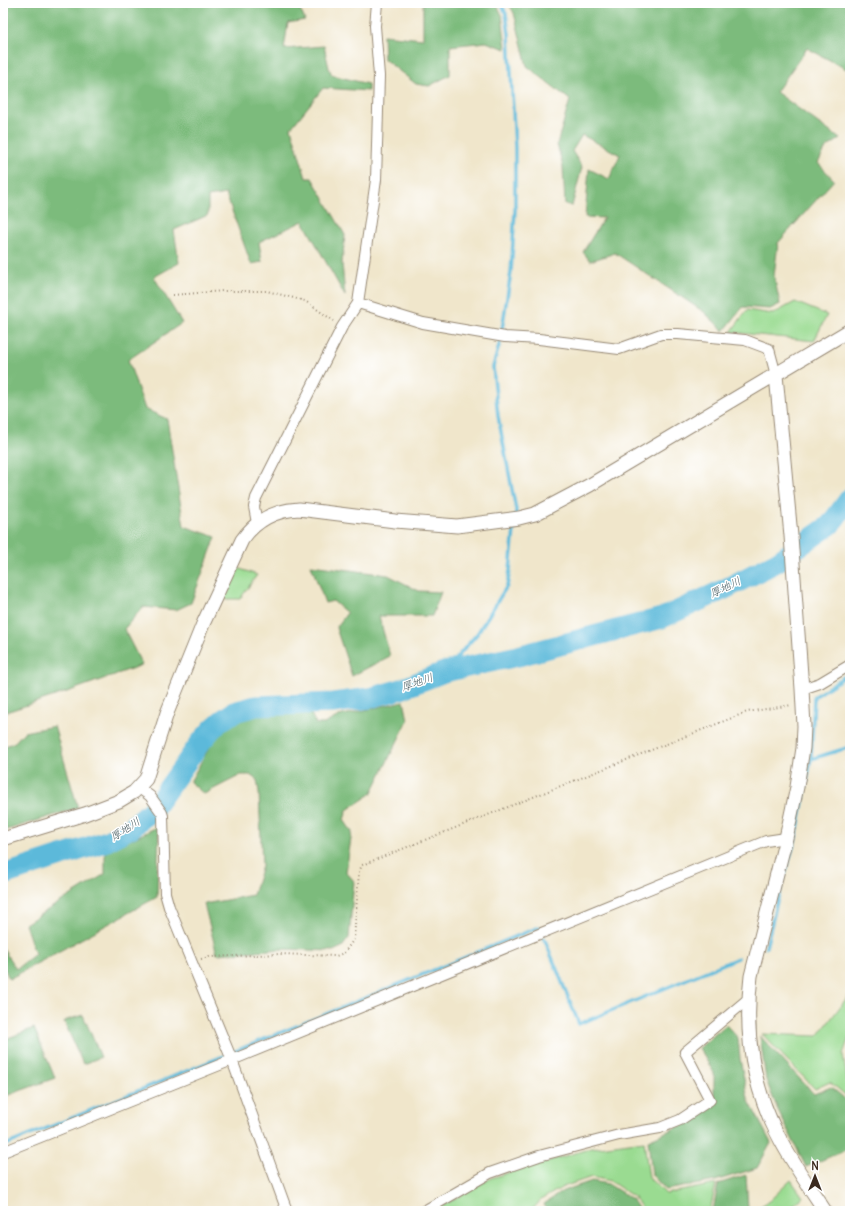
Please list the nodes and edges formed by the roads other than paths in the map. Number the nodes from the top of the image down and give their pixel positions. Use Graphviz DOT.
graph roads {
  1 [pos="377,3"];
  2 [pos="358,303"];
  3 [pos="850,330"];
  4 [pos="776,375"];
  5 [pos="257,523"];
  6 [pos="850,665"];
  7 [pos="802,689"];
  8 [pos="139,788"];
  9 [pos="786,838"];
  10 [pos="3,839"];
  11 [pos="748,999"];
  12 [pos="230,1056"];
  13 [pos="3,1152"];
  14 [pos="288,1211"];
  15 [pos="424,1211"];
  16 [pos="825,1211"];
  1 -- 2 [label="street"];
  2 -- 4 [label="street"];
  2 -- 5 [label="street"];
  3 -- 4 [label="street"];
  4 -- 5 [label="street"];
  4 -- 7 [label="street"];
  5 -- 8 [label="street"];
  6 -- 7 [label="street"];
  7 -- 9 [label="street"];
  8 -- 10 [label="street"];
  8 -- 12 [label="street"];
  9 -- 11 [label="street"];
  9 -- 12 [label="street"];
  11 -- 15 [label="street"];
  11 -- 16 [label="street"];
  12 -- 13 [label="street"];
  12 -- 14 [label="street"];
}
